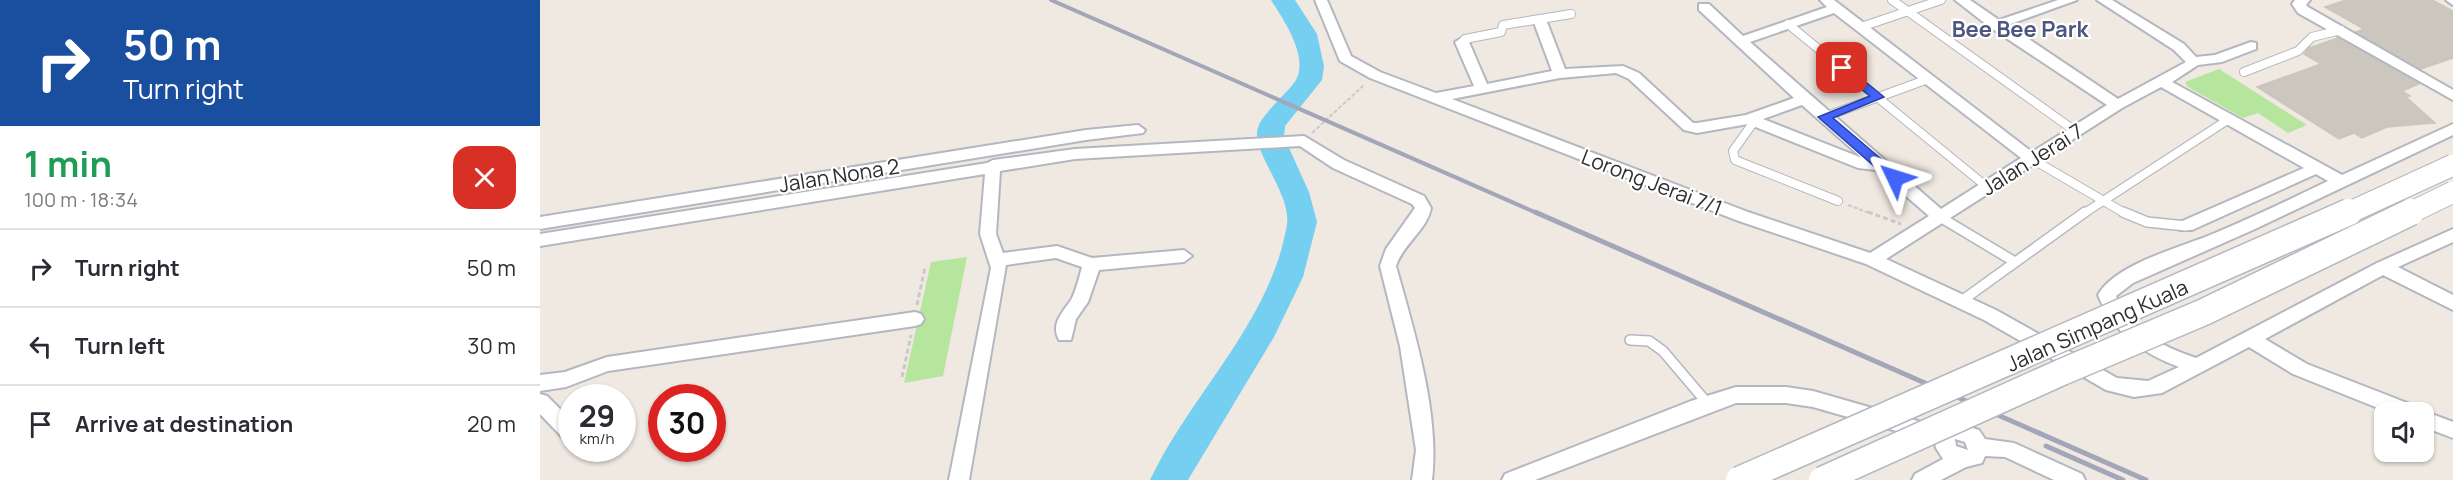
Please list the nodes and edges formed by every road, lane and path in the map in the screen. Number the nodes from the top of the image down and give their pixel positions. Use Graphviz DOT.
graph roads {
  1 [pos="1321,0"];
  2 [pos="1892,0"];
  3 [pos="1941,0"];
  4 [pos="1961,0"];
  5 [pos="2071,0"];
  6 [pos="2103,0"];
  7 [pos="2304,0"];
  8 [pos="1831,4"];
  9 [pos="1704,7"];
  10 [pos="1907,11"];
  11 [pos="1571,14"];
  12 [pos="1540,20"];
  13 [pos="1788,24"];
  14 [pos="1996,25"];
  15 [pos="1862,27"];
  16 [pos="2340,30"];
  17 [pos="1741,40"];
  18 [pos="1462,42"];
  19 [pos="2251,46"];
  20 [pos="2193,62"];
  21 [pos="2244,72"];
  22 [pos="1560,74"];
  23 [pos="1375,75"];
  24 [pos="1928,79"];
  25 [pos="2160,81"];
  26 [pos="1482,89"];
  27 [pos="2453,96"];
  28 [pos="1878,97"];
  29 [pos="1435,98"];
  30 [pos="1805,99"];
  31 [pos="2117,105"];
  32 [pos="1824,117"];
  33 [pos="2229,119"];
  34 [pos="1751,121"];
  35 [pos="2453,129"];
  36 [pos="1138,130"];
  37 [pos="2075,132"];
  38 [pos="1299,141"];
  39 [pos="2032,159"];
  40 [pos="993,165"];
  41 [pos="1880,165"];
  42 [pos="2453,165"];
  43 [pos="2317,168"];
  44 [pos="2340,181"];
  45 [pos="1987,188"];
  46 [pos="2453,192"];
  47 [pos="2102,200"];
  48 [pos="1838,201"];
  49 [pos="1940,217"];
  50 [pos="540,223"];
  51 [pos="2186,226"];
  52 [pos="1920,230"];
  53 [pos="2453,235"];
  54 [pos="540,240"];
  55 [pos="1184,256"];
  56 [pos="997,260"];
  57 [pos="1872,260"];
  58 [pos="2015,262"];
  59 [pos="1092,264"];
  60 [pos="2383,267"];
  61 [pos="1960,302"];
  62 [pos="2453,303"];
  63 [pos="915,319"];
  64 [pos="1065,335"];
  65 [pos="2249,338"];
  66 [pos="1630,340"];
  67 [pos="2197,366"];
  68 [pos="540,383"];
  69 [pos="540,402"];
  70 [pos="2383,402"];
  71 [pos="1708,404"];
  72 [pos="558,420"];
  73 [pos="2434,423"];
  74 [pos="2453,430"];
  75 [pos="1971,453"];
  76 [pos="959,480"];
  77 [pos="1422,480"];
  78 [pos="1512,480"];
  79 [pos="1739,480"];
  80 [pos="1822,480"];
  81 [pos="1922,480"];
  82 [pos="2075,480"];
  1 -- 23 [label="street, Lorong Jerai 7/1"];
  2 -- 10 [label="lane"];
  3 -- 10 [label="lane"];
  4 -- 14 [label="street"];
  5 -- 14 [label="street"];
  6 -- 20 [label="street"];
  7 -- 16 [label="street"];
  8 -- 13 [label="street"];
  8 -- 15 [label="street"];
  9 -- 17 [label="street"];
  10 -- 15 [label="lane"];
  10 -- 37 [label="lane"];
  11 -- 12 [label="lane"];
  12 -- 18 [label="lane"];
  12 -- 22 [label="street"];
  13 -- 17 [label="street"];
  13 -- 28 [label="lane"];
  14 -- 31 [label="street"];
  15 -- 24 [label="street"];
  16 -- 21 [label="lane"];
  16 -- 27 [label="street"];
  17 -- 30 [label="street"];
  18 -- 26 [label="street"];
  19 -- 20 [label="street"];
  20 -- 25 [label="street, Jalan Jerai 7"];
  22 -- 26 [label="street"];
  22 -- 34 [label="street"];
  23 -- 29 [label="street, Lorong Jerai 7/1"];
  23 -- 38 [label="path"];
  24 -- 28 [label="lane"];
  24 -- 39 [label="street"];
  25 -- 31 [label="street, Jalan Jerai 7"];
  25 -- 33 [label="street"];
  26 -- 29 [label="street"];
  28 -- 32 [label="lane"];
  28 -- 45 [label="lane"];
  29 -- 57 [label="street, Lorong Jerai 7/1"];
  30 -- 32 [label="street"];
  30 -- 34 [label="street"];
  31 -- 37 [label="street, Jalan Jerai 7"];
  32 -- 41 [label="street"];
  33 -- 43 [label="street"];
  33 -- 47 [label="lane"];
  34 -- 41 [label="street"];
  34 -- 48 [label="lane"];
  35 -- 44 [label="street"];
  36 -- 50 [label="street, Jalan Nona 2"];
  37 -- 39 [label="street, Jalan Jerai 7"];
  38 -- 40 [label="street"];
  38 -- 77 [label="street"];
  39 -- 45 [label="street, Jalan Jerai 7"];
  39 -- 47 [label="lane"];
  40 -- 54 [label="street"];
  40 -- 56 [label="street"];
  41 -- 49 [label="street"];
  42 -- 79 [label="main road, Jalan Simpang Kuala, bridge"];
  43 -- 44 [label="street"];
  43 -- 51 [label="street"];
  44 -- 67 [label="street"];
  45 -- 49 [label="street, Jalan Jerai 7"];
  46 -- 80 [label="main road, Jalan Simpang Kuala, bridge"];
  47 -- 51 [label="lane"];
  47 -- 58 [label="lane"];
  48 -- 52 [label="path"];
  49 -- 52 [label="street, Jalan Jerai 7"];
  49 -- 58 [label="lane"];
  52 -- 57 [label="street, Jalan Jerai 7"];
  53 -- 60 [label="street, Lorong Jerai 7/1"];
  55 -- 59 [label="street"];
  56 -- 59 [label="street"];
  56 -- 76 [label="street"];
  57 -- 61 [label="street, Lorong Jerai 7/1"];
  58 -- 61 [label="lane"];
  59 -- 64 [label="street"];
  60 -- 62 [label="street"];
  60 -- 65 [label="street, Lorong Jerai 7/1"];
  61 -- 67 [label="street, Lorong Jerai 7/1"];
  63 -- 68 [label="street"];
  65 -- 67 [label="street, Lorong Jerai 7/1"];
  65 -- 70 [label="street"];
  66 -- 71 [label="lane"];
  69 -- 72 [label="street"];
  71 -- 75 [label="street"];
  71 -- 78 [label="street"];
  73 -- 74 [label="street"];
  75 -- 81 [label="street"];
  75 -- 82 [label="street"];
}
